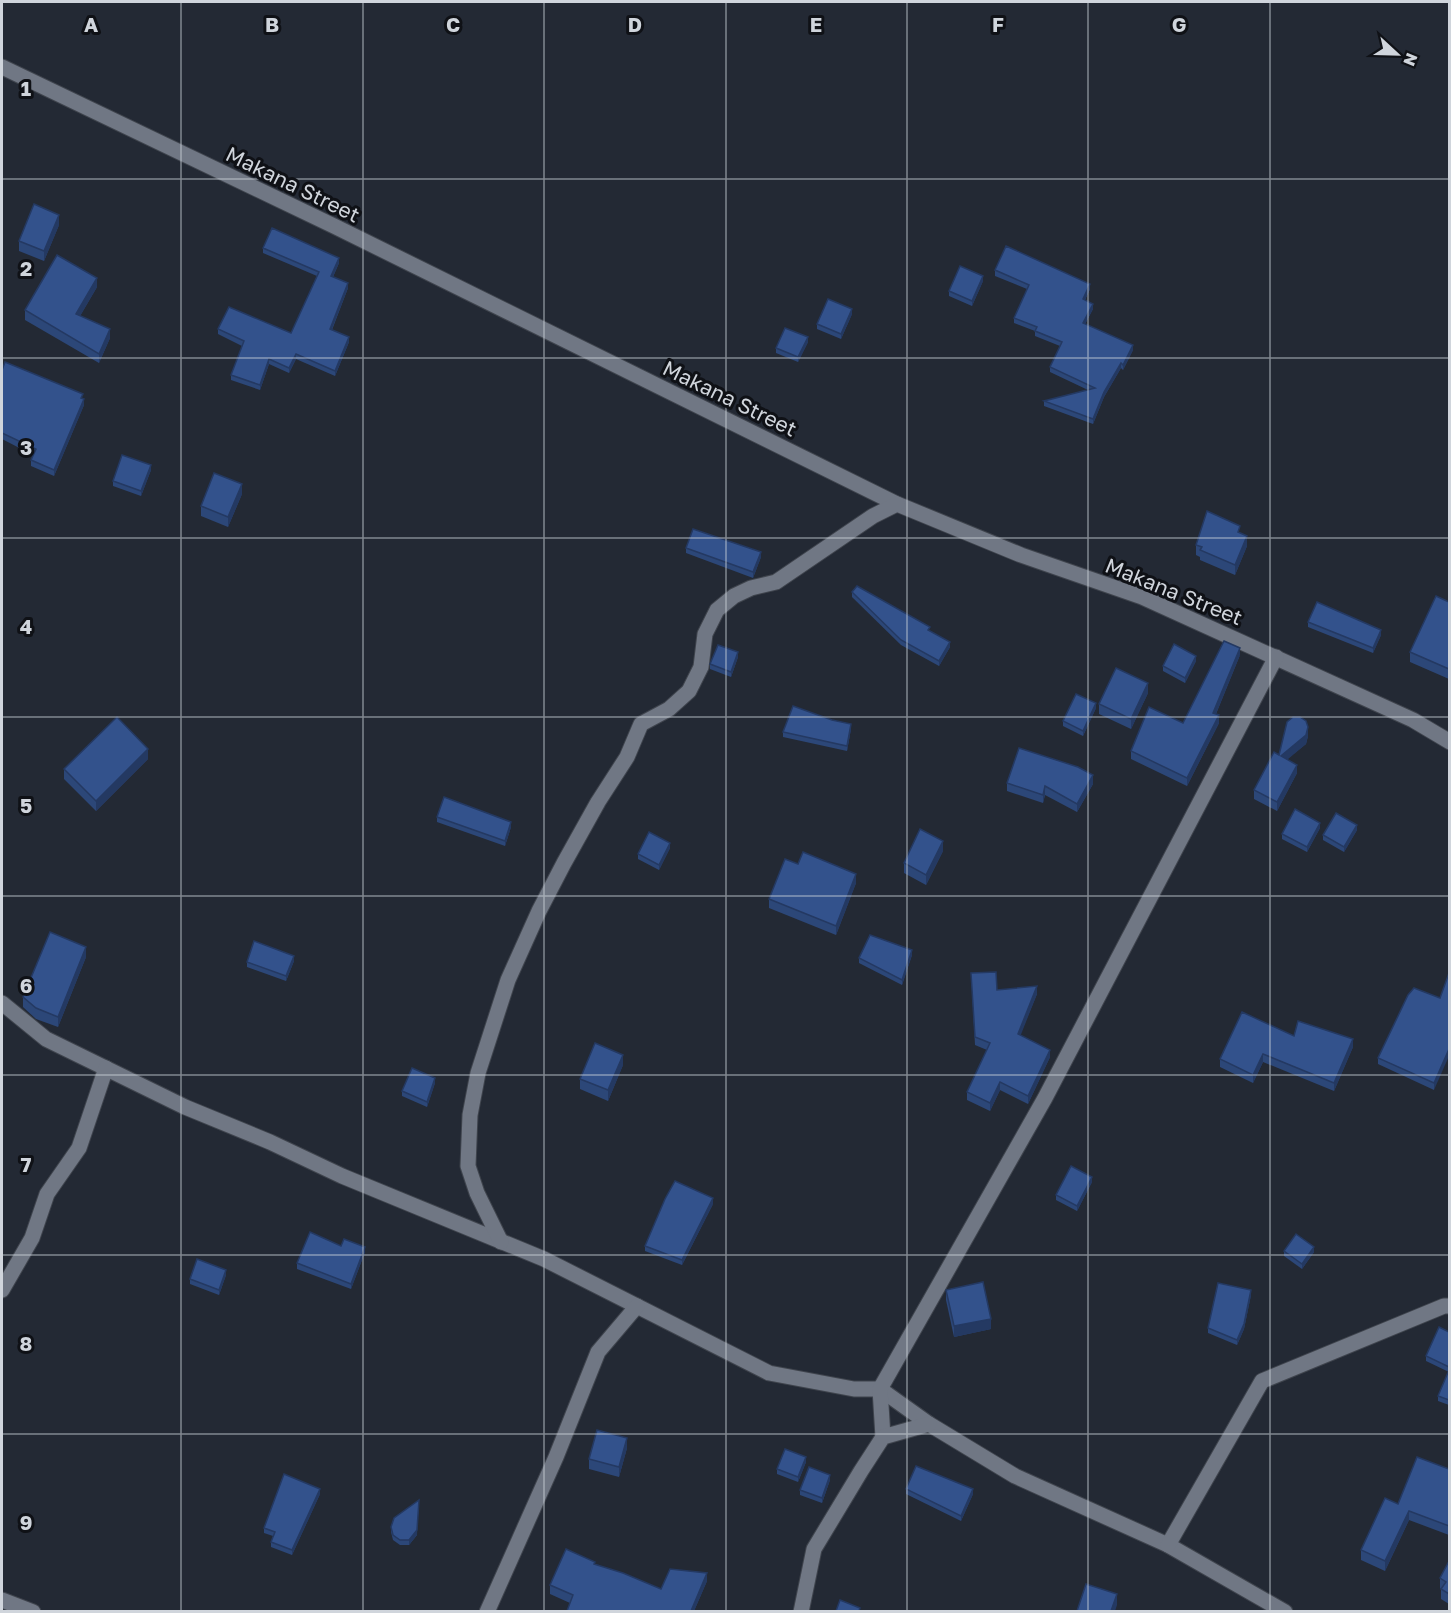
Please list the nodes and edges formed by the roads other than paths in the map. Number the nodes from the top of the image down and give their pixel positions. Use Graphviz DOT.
graph roads {
  1 [pos="2,67"];
  2 [pos="897,504"];
  3 [pos="1276,657"];
  4 [pos="1449,742"];
  5 [pos="2,1003"];
  6 [pos="106,1068"];
  7 [pos="501,1242"];
  8 [pos="2,1290"];
  9 [pos="637,1306"];
  10 [pos="1449,1306"];
  11 [pos="880,1389"];
  12 [pos="929,1424"];
  13 [pos="883,1437"];
  14 [pos="1168,1545"];
  15 [pos="2,1600"];
  16 [pos="33,1611"];
  17 [pos="487,1611"];
  18 [pos="801,1611"];
  19 [pos="1285,1611"];
  1 -- 2 [label="street, Makana Street"];
  2 -- 3 [label="street, Makana Street"];
  2 -- 7 [label="street"];
  3 -- 4 [label="street, Makana Street"];
  3 -- 11 [label="street"];
  5 -- 6 [label="street"];
  6 -- 7 [label="street"];
  6 -- 8 [label="street"];
  7 -- 9 [label="street"];
  9 -- 11 [label="street"];
  9 -- 17 [label="street"];
  10 -- 14 [label="street"];
  11 -- 12 [label="street"];
  11 -- 13 [label="street"];
  12 -- 13 [label="street"];
  12 -- 14 [label="street"];
  13 -- 18 [label="street"];
  14 -- 19 [label="street"];
  15 -- 16 [label="street"];
}
